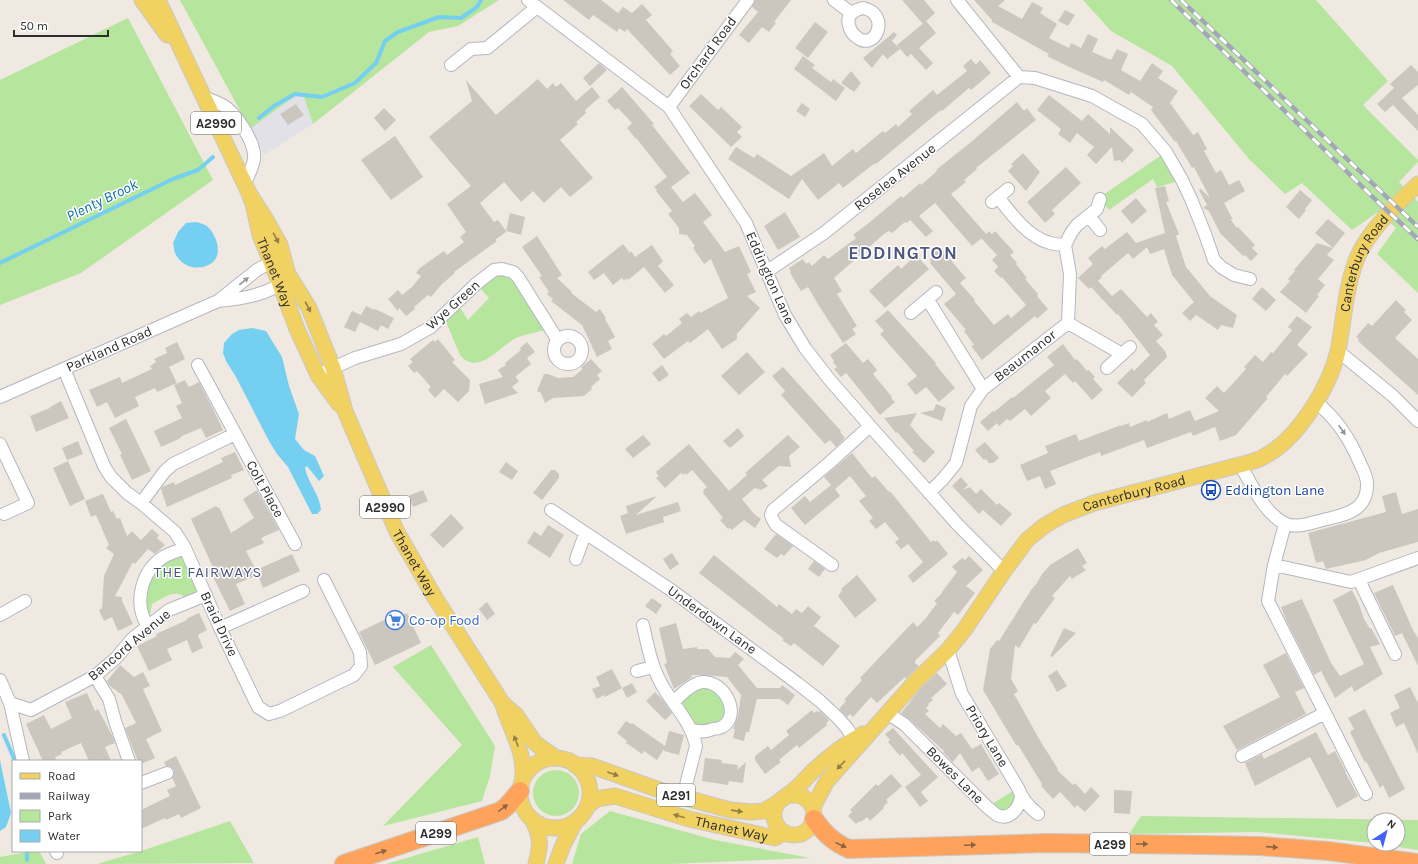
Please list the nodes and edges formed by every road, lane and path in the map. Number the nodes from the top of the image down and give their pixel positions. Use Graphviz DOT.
graph roads {
  1 [pos="142,0"];
  2 [pos="158,0"];
  3 [pos="748,0"];
  4 [pos="834,0"];
  5 [pos="957,0"];
  6 [pos="532,3"];
  7 [pos="851,13"];
  8 [pos="187,63"];
  9 [pos="452,64"];
  10 [pos="1020,77"];
  11 [pos="204,97"];
  12 [pos="669,107"];
  13 [pos="1418,184"];
  14 [pos="247,188"];
  15 [pos="1008,189"];
  16 [pos="1100,199"];
  17 [pos="1089,216"];
  18 [pos="1100,230"];
  19 [pos="1065,245"];
  20 [pos="281,271"];
  21 [pos="766,272"];
  22 [pos="1250,279"];
  23 [pos="218,301"];
  24 [pos="911,313"];
  25 [pos="1068,323"];
  26 [pos="557,339"];
  27 [pos="1338,351"];
  28 [pos="198,365"];
  29 [pos="64,368"];
  30 [pos="333,368"];
  31 [pos="1107,368"];
  32 [pos="318,375"];
  33 [pos="983,389"];
  34 [pos="0,396"];
  35 [pos="1316,402"];
  36 [pos="345,411"];
  37 [pos="1418,421"];
  38 [pos="870,426"];
  39 [pos="235,434"];
  40 [pos="0,444"];
  41 [pos="1240,465"];
  42 [pos="929,493"];
  43 [pos="141,503"];
  44 [pos="551,510"];
  45 [pos="4,514"];
  46 [pos="1285,524"];
  47 [pos="585,534"];
  48 [pos="295,544"];
  49 [pos="185,548"];
  50 [pos="1418,558"];
  51 [pos="576,559"];
  52 [pos="832,565"];
  53 [pos="1274,565"];
  54 [pos="1004,571"];
  55 [pos="324,580"];
  56 [pos="1359,580"];
  57 [pos="303,591"];
  58 [pos="206,595"];
  59 [pos="25,601"];
  60 [pos="0,615"];
  61 [pos="643,625"];
  62 [pos="148,626"];
  63 [pos="220,628"];
  64 [pos="948,650"];
  65 [pos="1395,654"];
  66 [pos="653,667"];
  67 [pos="637,671"];
  68 [pos="95,676"];
  69 [pos="0,680"];
  70 [pos="674,702"];
  71 [pos="10,703"];
  72 [pos="503,704"];
  73 [pos="887,713"];
  74 [pos="1325,713"];
  75 [pos="692,730"];
  76 [pos="857,742"];
  77 [pos="1242,756"];
  78 [pos="556,758"];
  79 [pos="23,760"];
  80 [pos="129,760"];
  81 [pos="575,765"];
  82 [pos="167,773"];
  83 [pos="142,783"];
  84 [pos="522,785"];
  85 [pos="1366,794"];
  86 [pos="684,797"];
  87 [pos="1022,797"];
  88 [pos="782,800"];
  89 [pos="588,806"];
  90 [pos="813,813"];
  91 [pos="1038,814"];
  92 [pos="532,819"];
  93 [pos="575,822"];
  94 [pos="784,832"];
  95 [pos="536,862"];
  96 [pos="1418,863"];
  97 [pos="344,864"];
  98 [pos="556,864"];
  1 -- 8 [label="main road, Thanet Way / A2990"];
  2 -- 8 [label="main road, Thanet Way / A2990"];
  3 -- 12 [label="street, Orchard Road"];
  4 -- 7 [label="street"];
  5 -- 10 [label="street"];
  6 -- 9 [label="street"];
  6 -- 12 [label="street, Eddington Lane"];
  8 -- 11 [label="main road, Thanet Way / A2990"];
  10 -- 21 [label="street, Roselea Avenue"];
  10 -- 22 [label="street"];
  11 -- 14 [label="main road, Thanet Way / A2990"];
  11 -- 14 [label="street"];
  12 -- 21 [label="street, Eddington Lane"];
  13 -- 27 [label="main road, Canterbury Road"];
  14 -- 20 [label="main road, Thanet Way / A2990"];
  15 -- 19 [label="street"];
  16 -- 17 [label="street"];
  17 -- 18 [label="street"];
  17 -- 19 [label="street"];
  19 -- 25 [label="street, Beaumanor"];
  23 -- 20 [label="street, Parkland Road, one-way"];
  20 -- 23 [label="street, Parkland Road"];
  20 -- 30 [label="main road, Thanet Way / A2990, one-way"];
  20 -- 32 [label="main road, Thanet Way / A2990"];
  21 -- 38 [label="street, Eddington Lane"];
  23 -- 29 [label="street, Parkland Road"];
  24 -- 33 [label="street, Beaumanor"];
  25 -- 31 [label="street, Beaumanor"];
  25 -- 33 [label="street, Beaumanor"];
  26 -- 30 [label="street, Wye Green"];
  27 -- 35 [label="main road, Canterbury Road"];
  27 -- 37 [label="street"];
  28 -- 39 [label="street, Colt Place"];
  29 -- 34 [label="street, Parkland Road"];
  29 -- 43 [label="street, Braid Drive"];
  30 -- 32 [label="street, Wye Green"];
  30 -- 36 [label="main road, Thanet Way / A2990"];
  32 -- 36 [label="main road, Thanet Way / A2990"];
  33 -- 42 [label="street, Beaumanor"];
  35 -- 41 [label="main road, Canterbury Road"];
  35 -- 46 [label="street, one-way"];
  36 -- 72 [label="main road, Thanet Way / A2990"];
  38 -- 42 [label="street, Eddington Lane"];
  38 -- 52 [label="street"];
  39 -- 43 [label="street"];
  39 -- 48 [label="street, Colt Place"];
  40 -- 45 [label="street"];
  41 -- 46 [label="street"];
  41 -- 54 [label="main road, Canterbury Road"];
  42 -- 54 [label="street, Eddington Lane"];
  43 -- 49 [label="street, Braid Drive"];
  44 -- 47 [label="street, Underdown Lane"];
  46 -- 53 [label="street"];
  47 -- 51 [label="street"];
  47 -- 76 [label="street, Underdown Lane"];
  49 -- 58 [label="street, Braid Drive"];
  49 -- 62 [label="street"];
  50 -- 56 [label="street"];
  53 -- 56 [label="street"];
  53 -- 74 [label="street"];
  54 -- 64 [label="main road, Canterbury Road"];
  55 -- 63 [label="street, Braid Drive"];
  56 -- 65 [label="street"];
  57 -- 63 [label="street"];
  58 -- 62 [label="street, Bancord Avenue"];
  58 -- 63 [label="street, Braid Drive"];
  59 -- 60 [label="street"];
  61 -- 66 [label="street"];
  62 -- 68 [label="street, Bancord Avenue"];
  64 -- 73 [label="main road, Canterbury Road"];
  64 -- 87 [label="street, Priory Lane"];
  66 -- 67 [label="street"];
  66 -- 70 [label="street"];
  68 -- 71 [label="street, Bancord Avenue"];
  68 -- 80 [label="street"];
  69 -- 71 [label="street"];
  70 -- 75 [label="street"];
  70 -- 75 [label="street"];
  71 -- 79 [label="street"];
  72 -- 78 [label="main road, Thanet Way / A2990"];
  84 -- 72 [label="main road, Thanet Way / A2990, one-way"];
  73 -- 76 [label="main road, Canterbury Road"];
  73 -- 87 [label="street, Bowes Lane"];
  74 -- 77 [label="street"];
  74 -- 85 [label="street"];
  75 -- 86 [label="street"];
  76 -- 88 [label="main road, Canterbury Road"];
  76 -- 90 [label="main road, Canterbury Road, one-way"];
  78 -- 81 [label="main road"];
  78 -- 84 [label="main road"];
  81 -- 86 [label="main road, Thanet Way / A291, one-way"];
  81 -- 89 [label="main road"];
  82 -- 83 [label="street"];
  84 -- 92 [label="main road"];
  97 -- 84 [label="highway, A299, one-way"];
  86 -- 88 [label="main road, Thanet Way / A291, one-way"];
  87 -- 91 [label="street, Priory Lane"];
  88 -- 90 [label="main road"];
  88 -- 94 [label="main road"];
  89 -- 93 [label="main road"];
  94 -- 89 [label="main road, Thanet Way / A291, one-way"];
  90 -- 94 [label="main road, A291"];
  90 -- 96 [label="highway, A299, one-way"];
  92 -- 93 [label="main road"];
  92 -- 95 [label="main road"];
  93 -- 98 [label="main road"];
}
